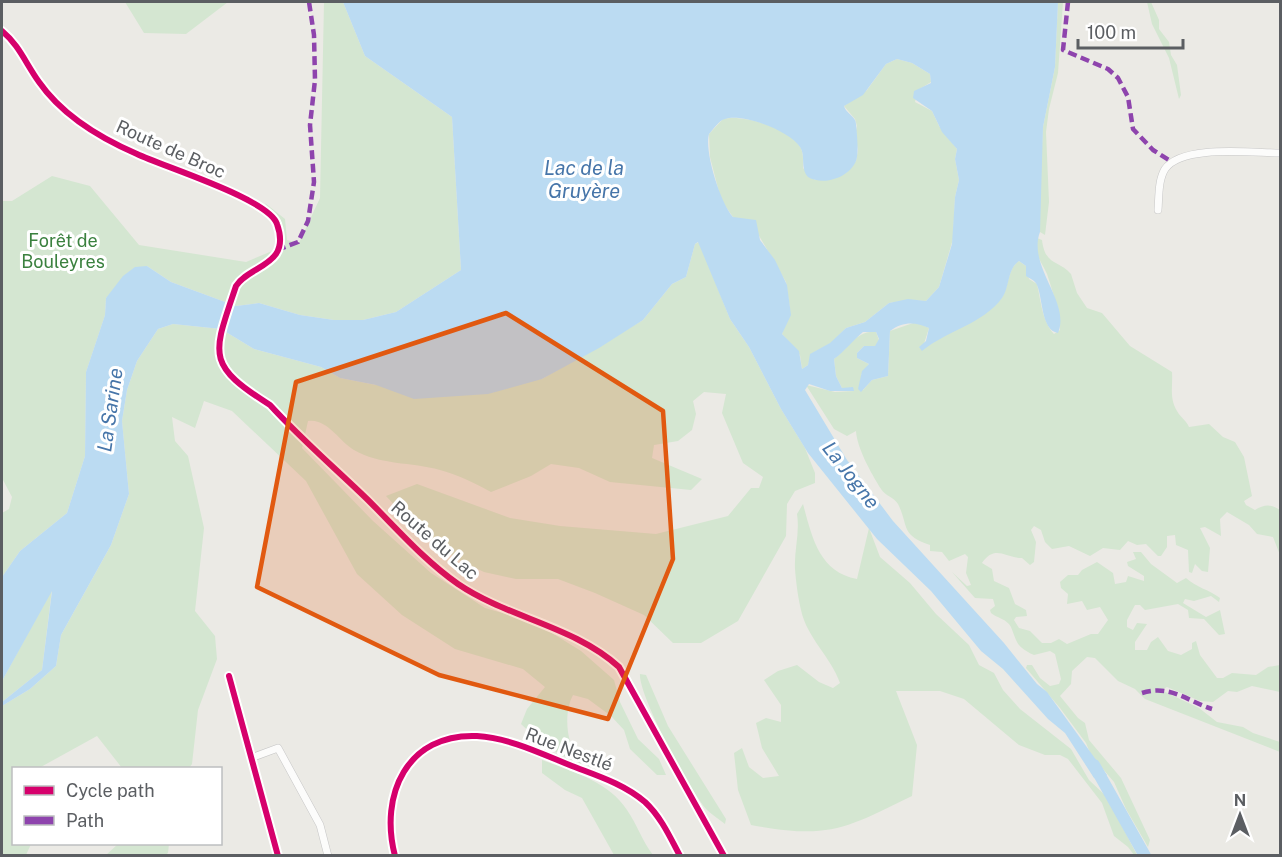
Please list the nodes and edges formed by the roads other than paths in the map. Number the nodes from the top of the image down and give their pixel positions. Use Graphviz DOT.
graph roads {
  1 [pos="2,31"];
  2 [pos="1281,153"];
  3 [pos="1158,210"];
  4 [pos="229,376"];
  5 [pos="229,676"];
  6 [pos="251,758"];
  7 [pos="278,855"];
  8 [pos="328,855"];
  9 [pos="395,855"];
  10 [pos="680,855"];
  11 [pos="724,855"];
  1 -- 4 [label="street, Route de Broc"];
  2 -- 3 [label="street"];
  4 -- 11 [label="street, Route du Lac"];
  5 -- 6 [label="street"];
  6 -- 7 [label="street"];
  6 -- 8 [label="street"];
  9 -- 10 [label="street, Rue Nestlé"];
}
